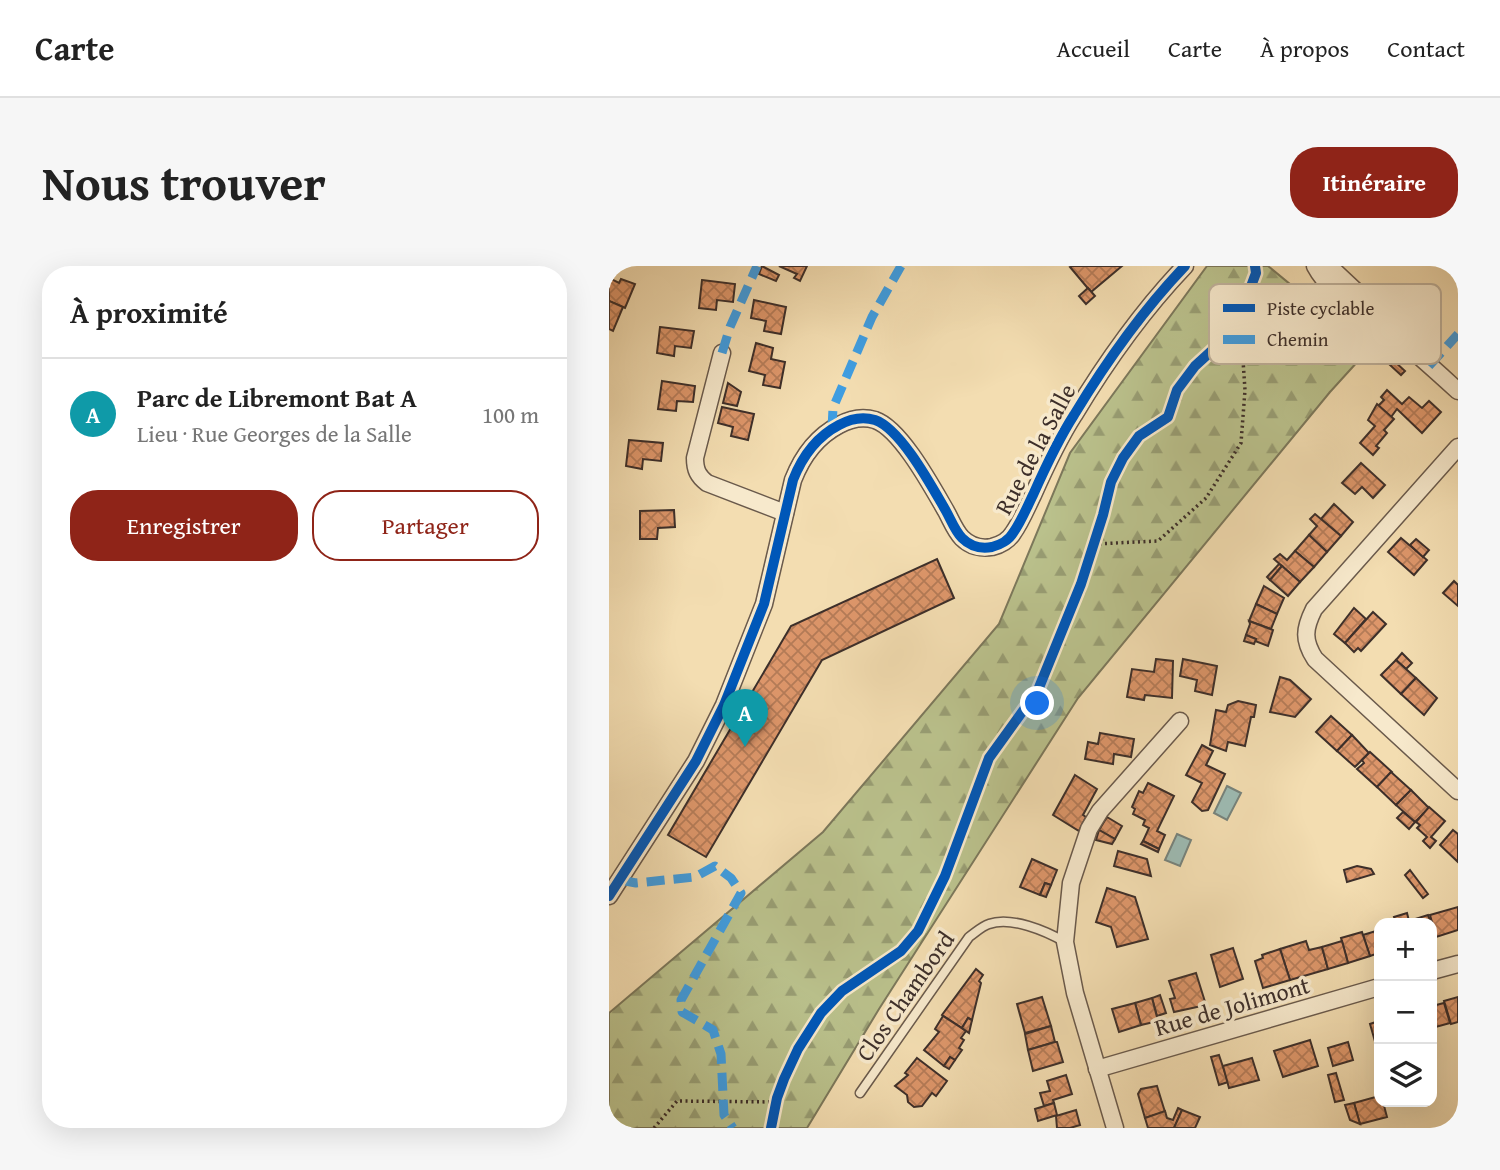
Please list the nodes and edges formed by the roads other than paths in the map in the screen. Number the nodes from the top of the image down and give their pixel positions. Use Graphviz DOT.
graph roads {
  1 [pos="1185,266"];
  2 [pos="1314,266"];
  3 [pos="1329,266"];
  4 [pos="1329,284"];
  5 [pos="1348,284"];
  6 [pos="722,353"];
  7 [pos="1428,364"];
  8 [pos="1458,391"];
  9 [pos="1458,447"];
  10 [pos="785,513"];
  11 [pos="1180,721"];
  12 [pos="1458,790"];
  13 [pos="609,896"];
  14 [pos="1065,942"];
  15 [pos="1458,964"];
  16 [pos="1437,970"];
  17 [pos="1374,988"];
  18 [pos="1097,1069"];
  19 [pos="860,1093"];
  20 [pos="1115,1128"];
  1 -- 10 [label="street, Rue de la Salle"];
  2 -- 4 [label="street"];
  3 -- 5 [label="street"];
  6 -- 10 [label="street"];
  7 -- 8 [label="street"];
  9 -- 12 [label="street"];
  10 -- 13 [label="street"];
  11 -- 14 [label="street"];
  14 -- 18 [label="street"];
  14 -- 19 [label="lane, Clos Chambord"];
  15 -- 16 [label="street"];
  17 -- 18 [label="street, Rue de Jolimont"];
  18 -- 20 [label="street"];
}
